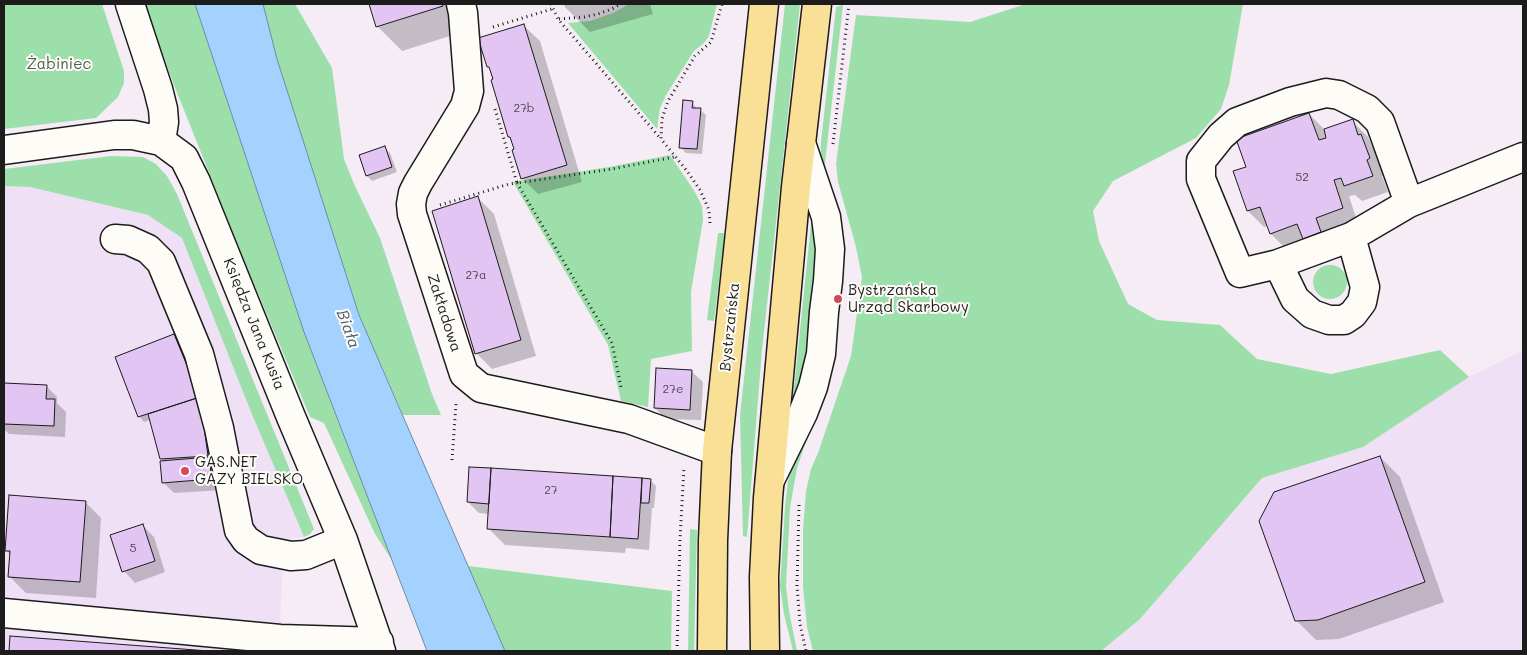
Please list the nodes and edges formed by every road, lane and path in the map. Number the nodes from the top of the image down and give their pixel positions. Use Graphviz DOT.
graph roads {
  1 [pos="130,4"];
  2 [pos="461,4"];
  3 [pos="551,4"];
  4 [pos="621,4"];
  5 [pos="722,4"];
  6 [pos="764,4"];
  7 [pos="817,4"];
  8 [pos="552,9"];
  9 [pos="558,19"];
  10 [pos="464,37"];
  11 [pos="494,108"];
  12 [pos="661,139"];
  13 [pos="161,141"];
  14 [pos="801,143"];
  15 [pos="4,150"];
  16 [pos="674,156"];
  17 [pos="1523,157"];
  18 [pos="517,183"];
  19 [pos="700,190"];
  20 [pos="1409,203"];
  21 [pos="412,214"];
  22 [pos="1351,237"];
  23 [pos="115,239"];
  24 [pos="1278,264"];
  25 [pos="464,374"];
  26 [pos="629,420"];
  27 [pos="717,451"];
  28 [pos="452,460"];
  29 [pos="770,480"];
  30 [pos="343,540"];
  31 [pos="4,613"];
  32 [pos="323,646"];
  33 [pos="380,647"];
  34 [pos="712,651"];
  35 [pos="765,651"];
  1 -- 13 [label="street"];
  2 -- 10 [label="street, Zakładowa"];
  3 -- 8 [label="path"];
  4 -- 9 [label="path"];
  5 -- 12 [label="path"];
  6 -- 27 [label="main road, Bystrzańska"];
  7 -- 14 [label="main road"];
  8 -- 9 [label="path"];
  8 -- 10 [label="path"];
  9 -- 12 [label="path"];
  10 -- 21 [label="street, Zakładowa"];
  11 -- 18 [label="path"];
  12 -- 16 [label="path"];
  13 -- 15 [label="street"];
  13 -- 30 [label="street, Księdza Jana Kusia"];
  14 -- 29 [label="main road"];
  14 -- 29 [label="street"];
  16 -- 18 [label="path"];
  16 -- 19 [label="path"];
  17 -- 20 [label="street"];
  18 -- 21 [label="path"];
  18 -- 26 [label="path"];
  20 -- 22 [label="street"];
  20 -- 24 [label="street"];
  21 -- 25 [label="street, Zakładowa"];
  22 -- 24 [label="street"];
  22 -- 24 [label="street"];
  23 -- 30 [label="street"];
  25 -- 26 [label="street"];
  25 -- 28 [label="path"];
  26 -- 27 [label="street"];
  27 -- 34 [label="main road, Bystrzańska"];
  29 -- 35 [label="main road"];
  30 -- 33 [label="street, Księdza Jana Kusia"];
  31 -- 32 [label="street"];
  32 -- 33 [label="street"];
}
